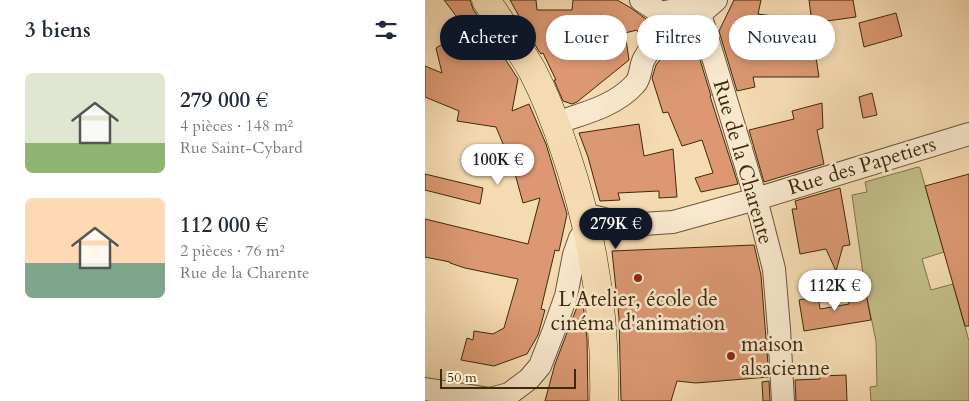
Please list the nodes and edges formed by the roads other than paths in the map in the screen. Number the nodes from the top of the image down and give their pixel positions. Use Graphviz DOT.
graph roads {
  1 [pos="486,0"];
  2 [pos="649,5"];
  3 [pos="706,13"];
  4 [pos="644,60"];
  5 [pos="556,123"];
  6 [pos="969,134"];
  7 [pos="756,199"];
  8 [pos="587,228"];
  9 [pos="596,277"];
  10 [pos="566,296"];
  11 [pos="425,389"];
  12 [pos="604,401"];
  13 [pos="783,401"];
  1 -- 5 [label="main road"];
  2 -- 3 [label="street"];
  3 -- 7 [label="street, Rue de la Charente"];
  4 -- 5 [label="street"];
  5 -- 8 [label="main road"];
  6 -- 7 [label="street, Rue des Papetiers"];
  7 -- 8 [label="street, Rue des Papetiers"];
  7 -- 13 [label="street, Rue de la Charente"];
  8 -- 9 [label="main road"];
  8 -- 10 [label="street"];
  9 -- 10 [label="street"];
  9 -- 12 [label="main road"];
  10 -- 11 [label="street"];
}
